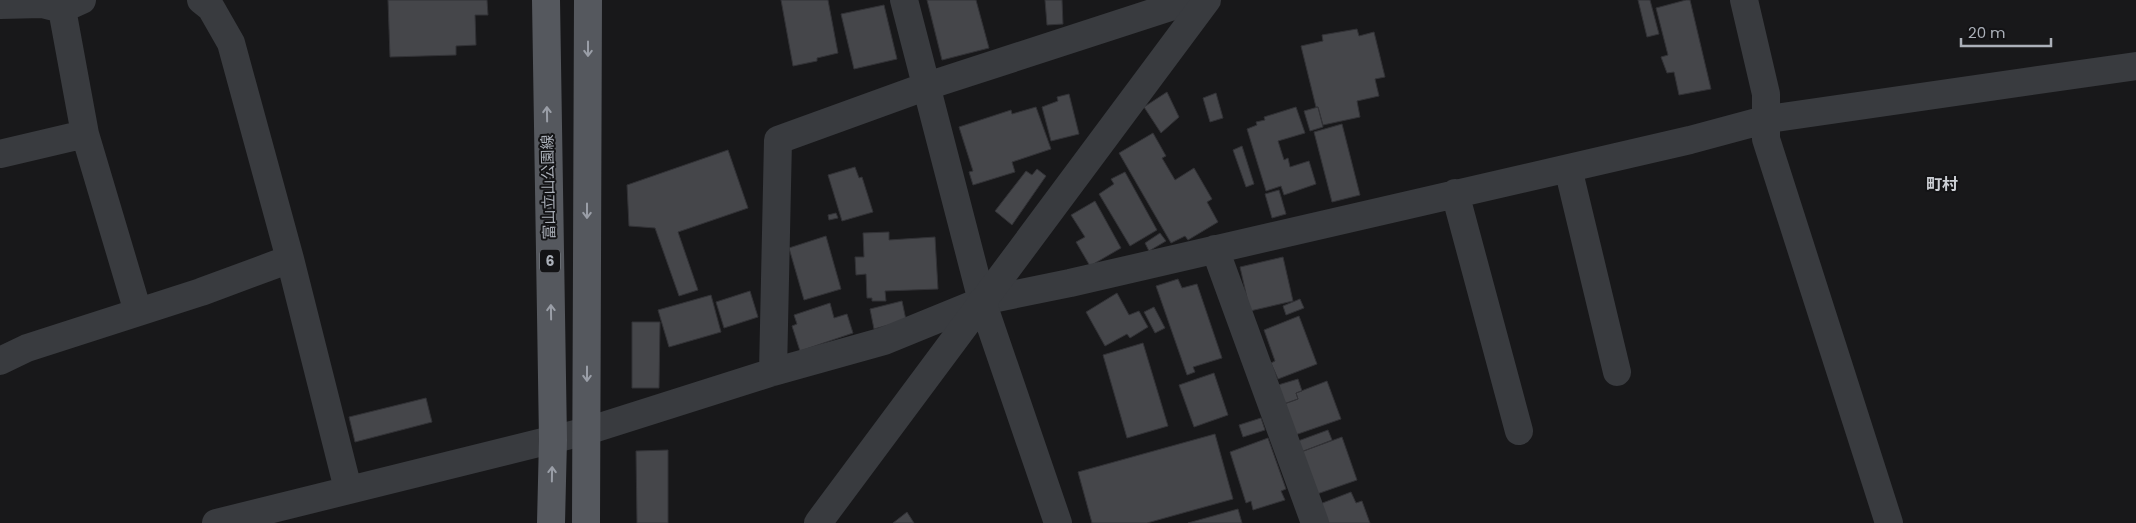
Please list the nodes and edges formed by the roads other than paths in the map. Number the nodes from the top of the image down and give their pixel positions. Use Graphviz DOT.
graph roads {
  1 [pos="201,0"];
  2 [pos="546,0"];
  3 [pos="588,0"];
  4 [pos="904,0"];
  5 [pos="1192,0"];
  6 [pos="1207,0"];
  7 [pos="1744,0"];
  8 [pos="72,4"];
  9 [pos="0,5"];
  10 [pos="2136,66"];
  11 [pos="927,86"];
  12 [pos="1768,120"];
  13 [pos="86,134"];
  14 [pos="0,154"];
  15 [pos="1568,168"];
  16 [pos="1455,193"];
  17 [pos="1215,249"];
  18 [pos="290,259"];
  19 [pos="982,301"];
  20 [pos="138,312"];
  21 [pos="0,360"];
  22 [pos="773,372"];
  23 [pos="1616,372"];
  24 [pos="587,431"];
  25 [pos="1519,431"];
  26 [pos="553,440"];
  27 [pos="348,490"];
  28 [pos="216,523"];
  29 [pos="551,523"];
  30 [pos="586,523"];
  31 [pos="818,523"];
  32 [pos="1058,523"];
  33 [pos="1315,523"];
  34 [pos="1889,523"];
  1 -- 18 [label="street"];
  26 -- 2 [label="main road, 富山立山公園線 / 6, one-way"];
  3 -- 24 [label="main road, one-way"];
  4 -- 11 [label="street"];
  5 -- 11 [label="street"];
  6 -- 19 [label="street"];
  7 -- 12 [label="street"];
  8 -- 9 [label="street"];
  8 -- 13 [label="street"];
  10 -- 12 [label="street"];
  11 -- 19 [label="street"];
  11 -- 22 [label="street"];
  12 -- 15 [label="street"];
  12 -- 34 [label="street"];
  13 -- 14 [label="street"];
  13 -- 20 [label="street"];
  15 -- 16 [label="street"];
  15 -- 23 [label="street"];
  16 -- 17 [label="street"];
  16 -- 25 [label="street"];
  17 -- 19 [label="street"];
  17 -- 33 [label="street"];
  18 -- 20 [label="street"];
  18 -- 27 [label="street"];
  19 -- 22 [label="street"];
  19 -- 31 [label="street"];
  19 -- 32 [label="street"];
  20 -- 21 [label="street"];
  22 -- 24 [label="street"];
  24 -- 26 [label="street"];
  24 -- 30 [label="main road"];
  26 -- 27 [label="street"];
  29 -- 26 [label="main road, 富山立山公園線 / 6, one-way"];
  27 -- 28 [label="street"];
}
